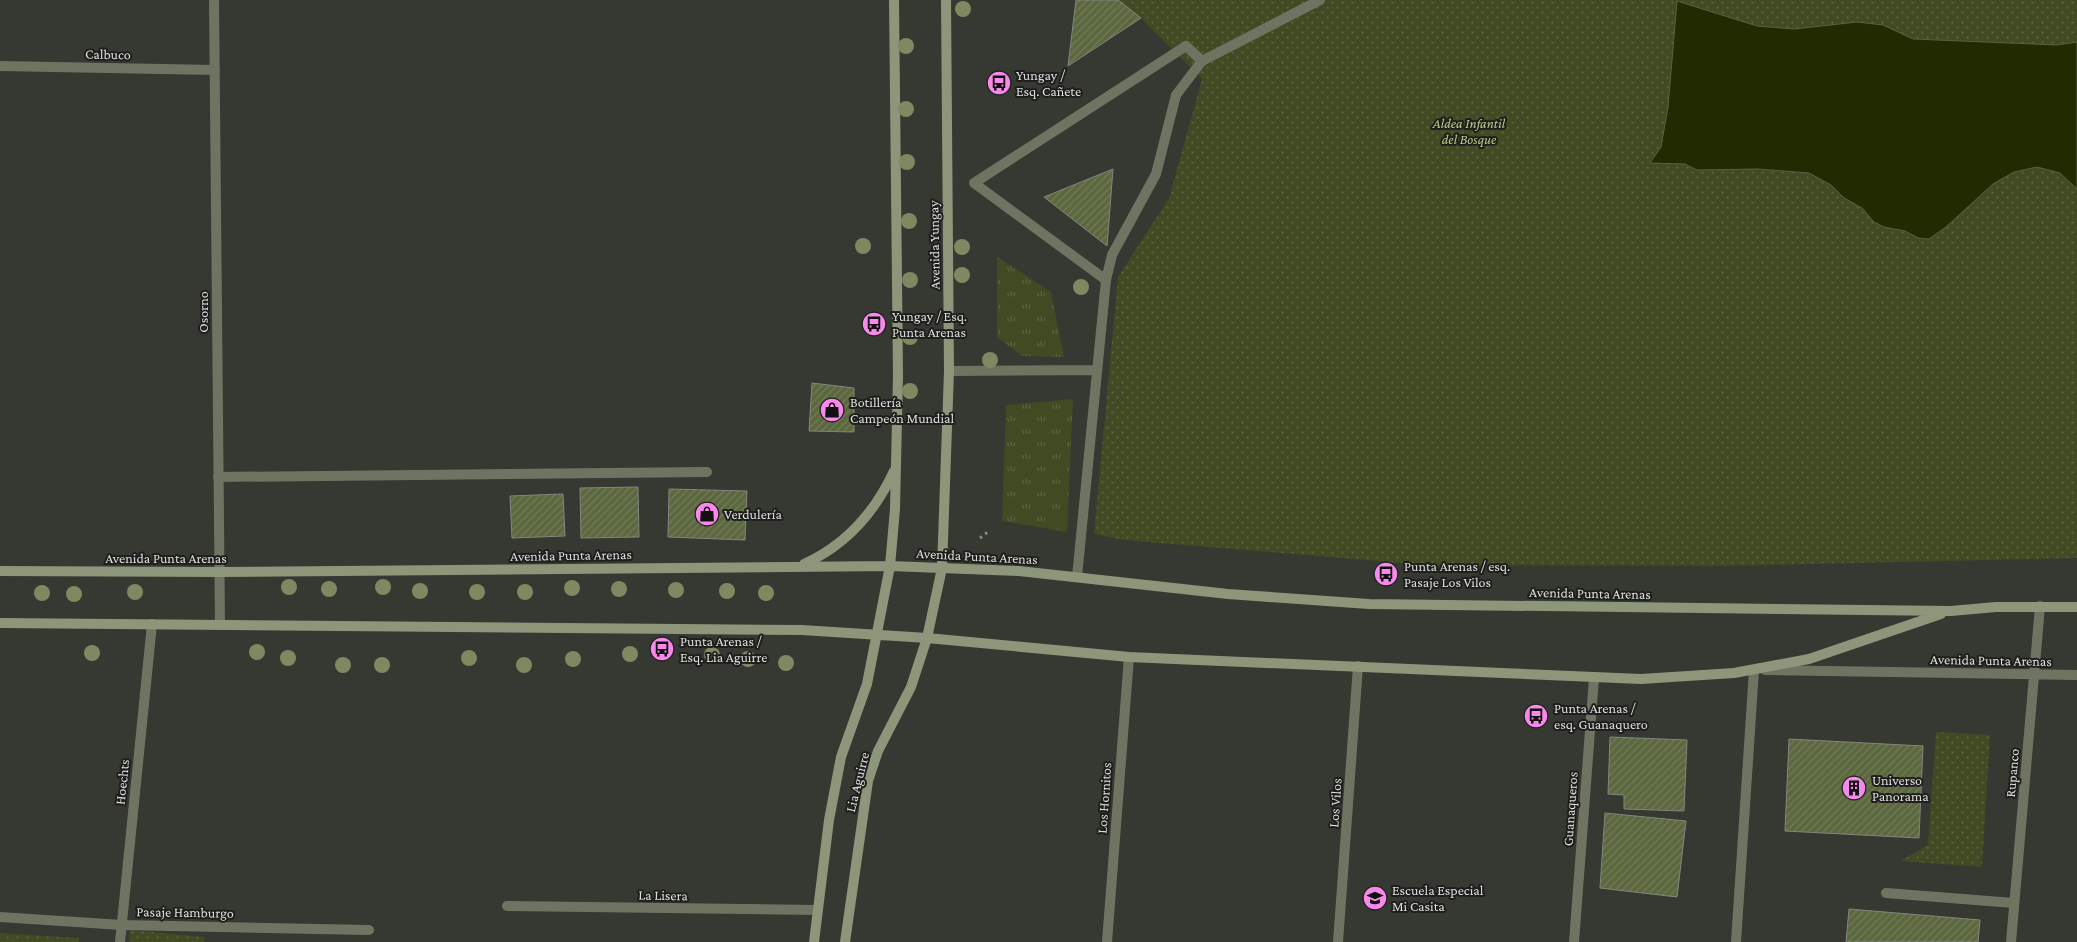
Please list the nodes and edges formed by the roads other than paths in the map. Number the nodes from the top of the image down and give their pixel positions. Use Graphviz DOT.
graph roads {
  1 [pos="214,0"];
  2 [pos="894,0"];
  3 [pos="946,0"];
  4 [pos="1320,0"];
  5 [pos="1202,61"];
  6 [pos="0,66"];
  7 [pos="215,70"];
  8 [pos="1106,280"];
  9 [pos="1096,370"];
  10 [pos="949,371"];
  11 [pos="897,465"];
  12 [pos="707,472"];
  13 [pos="218,477"];
  14 [pos="799,566"];
  15 [pos="890,566"];
  16 [pos="942,568"];
  17 [pos="0,571"];
  18 [pos="219,572"];
  19 [pos="1077,577"];
  20 [pos="2040,606"];
  21 [pos="2077,606"];
  22 [pos="1951,611"];
  23 [pos="0,623"];
  24 [pos="152,624"];
  25 [pos="220,625"];
  26 [pos="878,634"];
  27 [pos="927,638"];
  28 [pos="1129,656"];
  29 [pos="1358,666"];
  30 [pos="1754,670"];
  31 [pos="2034,674"];
  32 [pos="2077,675"];
  33 [pos="1594,678"];
  34 [pos="1886,892"];
  35 [pos="2014,903"];
  36 [pos="507,906"];
  37 [pos="818,910"];
  38 [pos="0,917"];
  39 [pos="122,925"];
  40 [pos="369,930"];
  41 [pos="120,942"];
  42 [pos="814,942"];
  43 [pos="845,942"];
  44 [pos="1107,942"];
  45 [pos="1338,942"];
  46 [pos="1574,942"];
  47 [pos="1736,942"];
  48 [pos="2011,942"];
  1 -- 7 [label="street, Osorno"];
  2 -- 11 [label="main road"];
  3 -- 10 [label="main road, Avenida Yungay"];
  4 -- 5 [label="street"];
  5 -- 8 [label="street"];
  5 -- 8 [label="street"];
  6 -- 7 [label="street, Calbuco"];
  7 -- 13 [label="street, Osorno"];
  8 -- 9 [label="street"];
  9 -- 10 [label="street"];
  9 -- 19 [label="street"];
  10 -- 16 [label="main road, Avenida Yungay"];
  11 -- 14 [label="main road"];
  11 -- 15 [label="main road"];
  12 -- 13 [label="street"];
  13 -- 18 [label="street, Osorno"];
  14 -- 15 [label="main road, Avenida Punta Arenas"];
  14 -- 18 [label="main road, Avenida Punta Arenas"];
  15 -- 16 [label="main road, Avenida Punta Arenas"];
  15 -- 26 [label="main road"];
  16 -- 19 [label="main road, Avenida Punta Arenas"];
  16 -- 27 [label="main road, Avenida Yungay"];
  17 -- 18 [label="main road, Avenida Punta Arenas"];
  18 -- 25 [label="street, Osorno"];
  19 -- 22 [label="main road, Avenida Punta Arenas"];
  20 -- 21 [label="main road, Avenida Punta Arenas"];
  20 -- 22 [label="main road, Avenida Punta Arenas"];
  20 -- 31 [label="street, Rupanco"];
  22 -- 30 [label="main road, Avenida Punta Arenas"];
  23 -- 24 [label="main road, Avenida Punta Arenas"];
  24 -- 25 [label="main road, Avenida Punta Arenas"];
  24 -- 39 [label="street, Hoechts"];
  25 -- 26 [label="main road, Avenida Punta Arenas"];
  26 -- 27 [label="main road, Avenida Punta Arenas"];
  26 -- 37 [label="main road, Lia Aguirre"];
  27 -- 28 [label="main road, Avenida Punta Arenas"];
  27 -- 43 [label="main road, Lia Aguirre"];
  28 -- 29 [label="main road, Avenida Punta Arenas"];
  28 -- 44 [label="street, Los Hornitos"];
  29 -- 33 [label="main road, Avenida Punta Arenas"];
  29 -- 45 [label="street, Los Vilos"];
  30 -- 31 [label="street, Avenida Punta Arenas"];
  30 -- 33 [label="main road, Avenida Punta Arenas"];
  30 -- 47 [label="street"];
  31 -- 32 [label="street, Avenida Punta Arenas"];
  31 -- 35 [label="street, Rupanco"];
  33 -- 46 [label="street, Guanaqueros"];
  34 -- 35 [label="street"];
  35 -- 48 [label="street, Rupanco"];
  36 -- 37 [label="street, La Lisera"];
  37 -- 42 [label="main road, Lia Aguirre"];
  38 -- 39 [label="street, Pasaje Hamburgo"];
  39 -- 40 [label="street, Pasaje Hamburgo"];
  39 -- 41 [label="street, Hoechts"];
}
